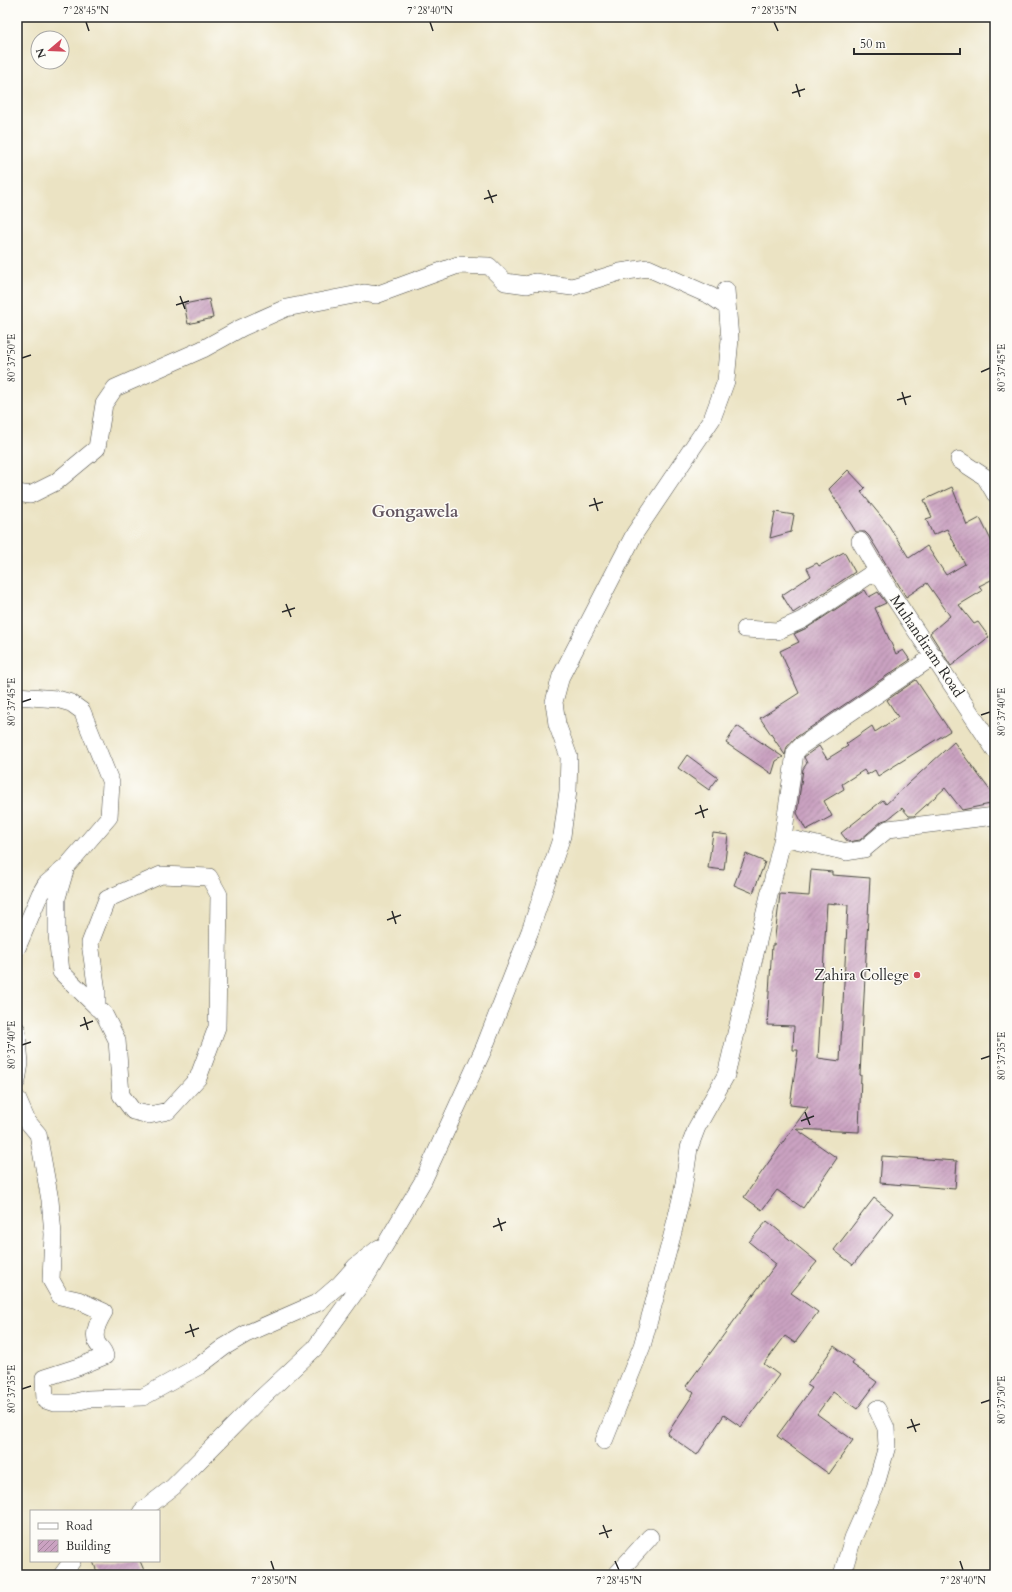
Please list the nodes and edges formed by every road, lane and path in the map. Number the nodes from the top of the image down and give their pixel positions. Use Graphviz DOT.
graph roads {
  1 [pos="726,290"];
  2 [pos="727,307"];
  3 [pos="959,460"];
  4 [pos="17,493"];
  5 [pos="995,494"];
  6 [pos="860,541"];
  7 [pos="877,570"];
  8 [pos="745,629"];
  9 [pos="934,656"];
  10 [pos="17,696"];
  11 [pos="995,750"];
  12 [pos="995,816"];
  13 [pos="783,837"];
  14 [pos="66,867"];
  15 [pos="17,948"];
  16 [pos="97,1008"];
  17 [pos="17,1030"];
  18 [pos="17,1081"];
  19 [pos="17,1098"];
  20 [pos="387,1241"];
  21 [pos="877,1409"];
  22 [pos="604,1442"];
  23 [pos="143,1510"];
  24 [pos="650,1537"];
  25 [pos="71,1562"];
  26 [pos="62,1575"];
  27 [pos="616,1575"];
  28 [pos="842,1575"];
  1 -- 2 [label="street"];
  2 -- 4 [label="street"];
  2 -- 20 [label="street"];
  3 -- 5 [label="street"];
  6 -- 7 [label="street, Muhandiram Road"];
  7 -- 8 [label="street"];
  7 -- 9 [label="street, Muhandiram Road"];
  9 -- 11 [label="street, Muhandiram Road"];
  9 -- 13 [label="street"];
  10 -- 14 [label="street"];
  12 -- 13 [label="street"];
  13 -- 22 [label="street"];
  14 -- 15 [label="street"];
  14 -- 16 [label="street"];
  16 -- 16 [label="street"];
  17 -- 18 [label="street"];
  19 -- 20 [label="street"];
  20 -- 23 [label="street"];
  21 -- 28 [label="street"];
  24 -- 27 [label="street"];
  25 -- 26 [label="street"];
}
